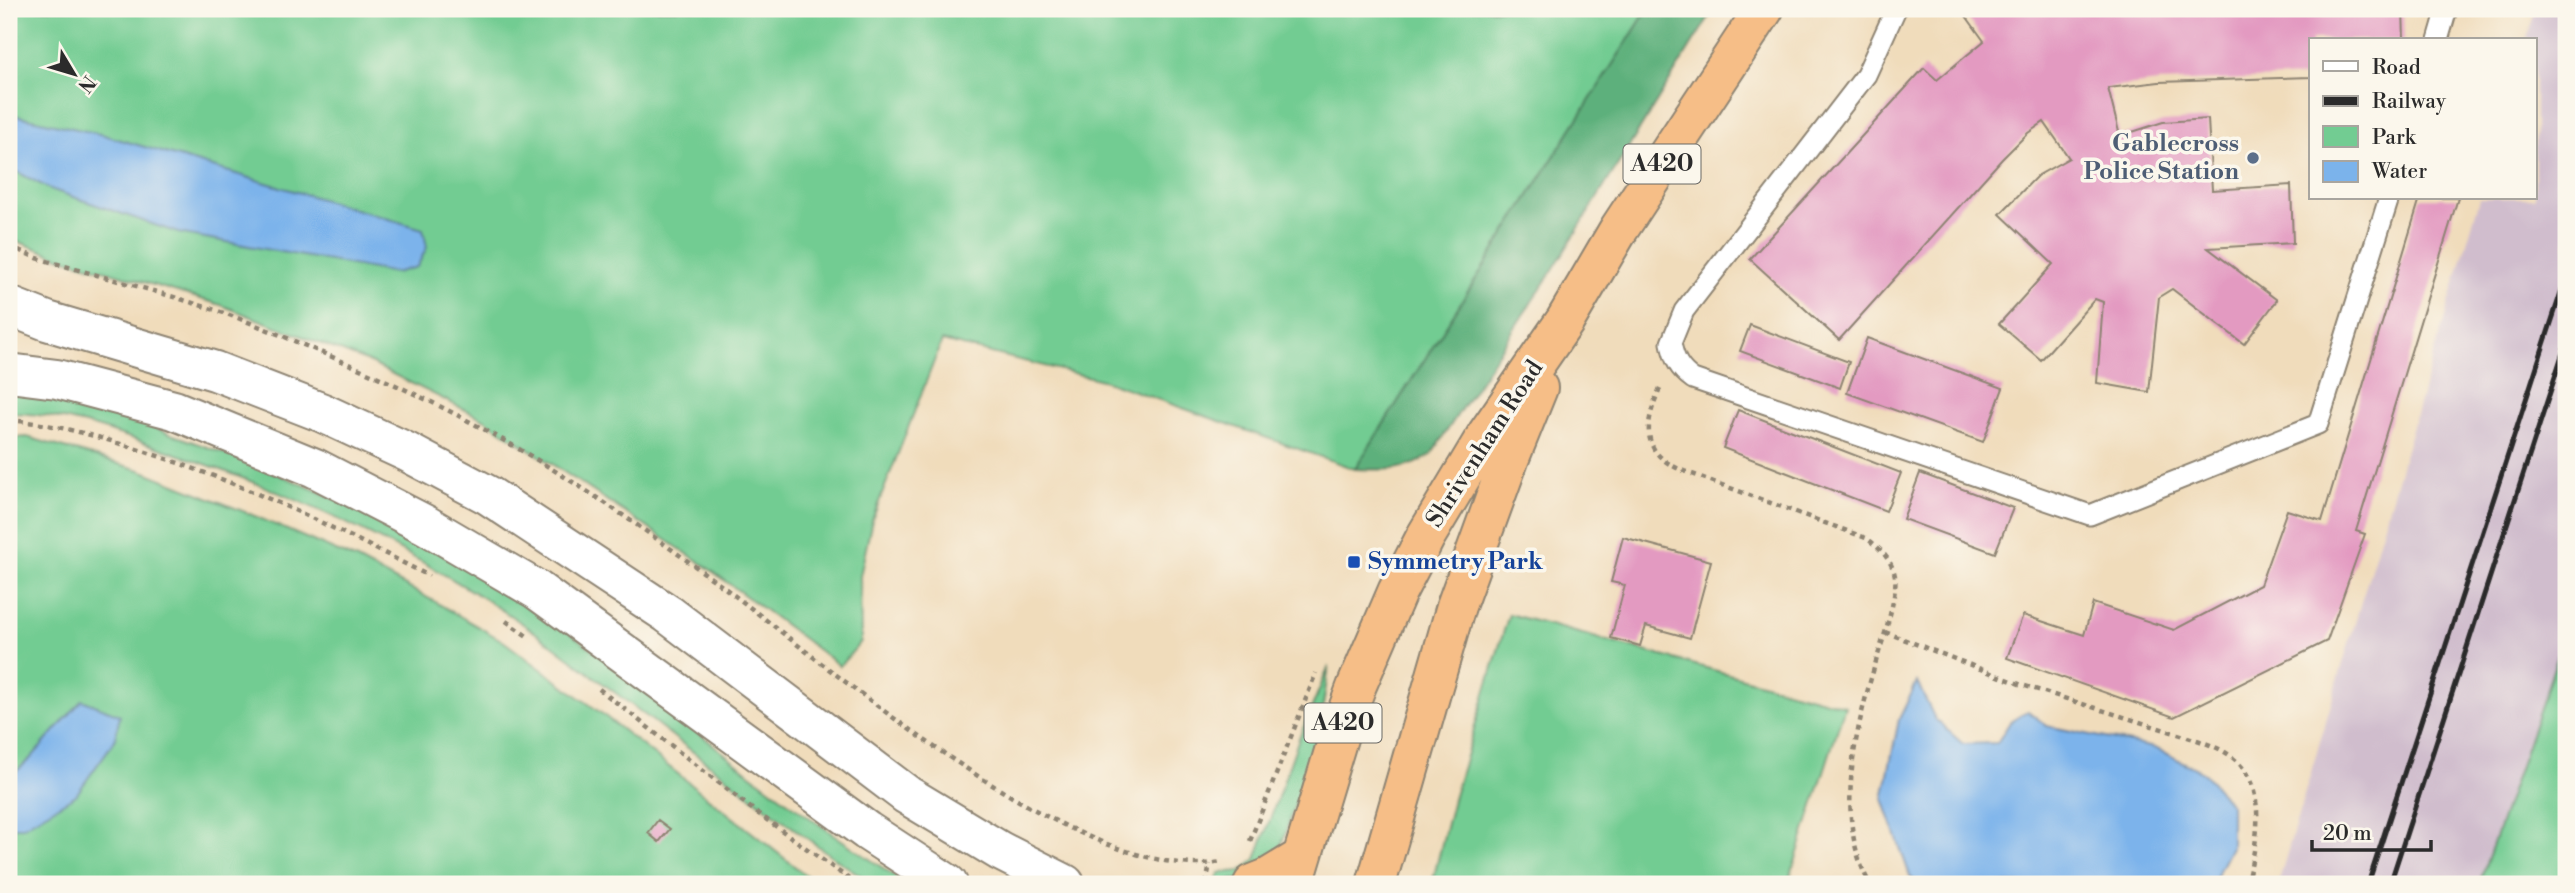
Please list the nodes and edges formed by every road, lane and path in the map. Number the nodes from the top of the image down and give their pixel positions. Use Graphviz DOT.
graph roads {
  1 [pos="1764,9"];
  2 [pos="1896,9"];
  3 [pos="2447,9"];
  4 [pos="2439,38"];
  5 [pos="2388,200"];
  6 [pos="9,247"];
  7 [pos="9,306"];
  8 [pos="1565,321"];
  9 [pos="1678,365"];
  10 [pos="9,373"];
  11 [pos="9,420"];
  12 [pos="436,580"];
  13 [pos="499,617"];
  14 [pos="1885,632"];
  15 [pos="529,637"];
  16 [pos="1317,670"];
  17 [pos="590,681"];
  18 [pos="1246,847"];
  19 [pos="1210,864"];
  20 [pos="1298,871"];
  21 [pos="1240,872"];
  22 [pos="840,874"];
  23 [pos="835,884"];
  24 [pos="856,884"];
  25 [pos="948,884"];
  26 [pos="1065,884"];
  27 [pos="1206,884"];
  28 [pos="1376,884"];
  29 [pos="1870,884"];
  30 [pos="2246,884"];
  1 -- 8 [label="highway, Shrivenham Road / A420"];
  2 -- 9 [label="lane"];
  3 -- 4 [label="lane"];
  5 -- 9 [label="lane"];
  6 -- 19 [label="path"];
  7 -- 26 [label="street"];
  8 -- 20 [label="highway, Shrivenham Road / A420"];
  8 -- 28 [label="highway, Shrivenham Road / A420"];
  9 -- 14 [label="path"];
  10 -- 25 [label="street"];
  11 -- 12 [label="path"];
  13 -- 15 [label="path"];
  14 -- 29 [label="path"];
  14 -- 30 [label="path"];
  16 -- 18 [label="path"];
  17 -- 22 [label="path"];
  19 -- 21 [label="path"];
  19 -- 27 [label="path"];
  20 -- 21 [label="highway"];
  22 -- 23 [label="path"];
  22 -- 24 [label="path"];
}
